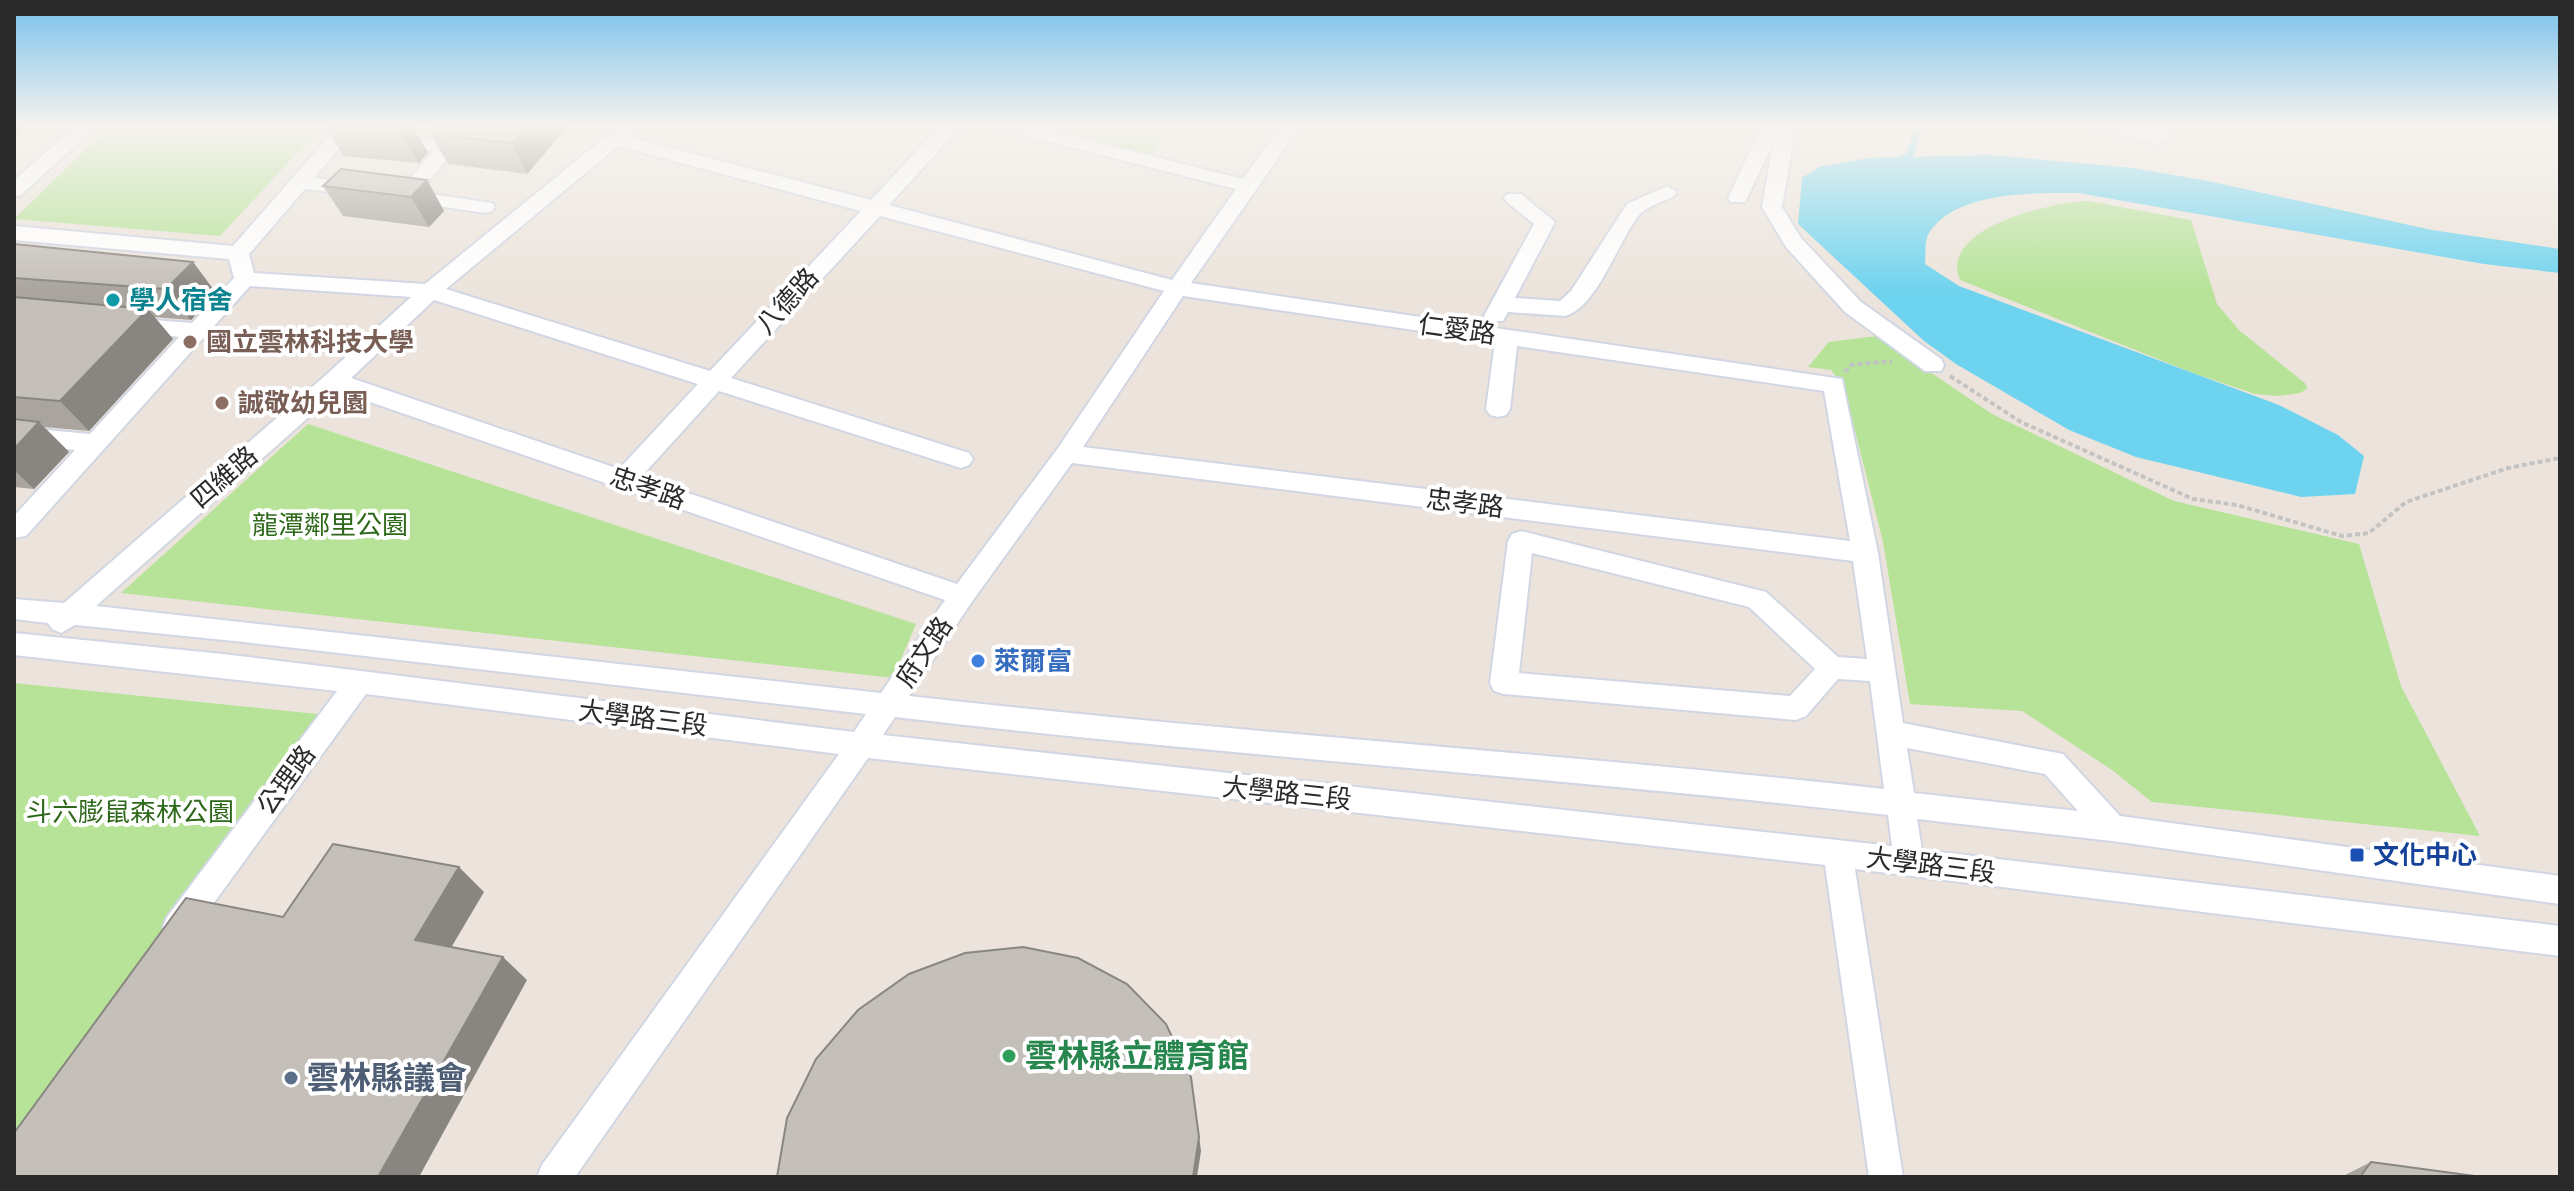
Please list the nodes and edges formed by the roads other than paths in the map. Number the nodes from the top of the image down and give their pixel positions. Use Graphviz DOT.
graph roads {
  1 [pos="406,181"];
  2 [pos="564,181"];
  3 [pos="788,181"];
  4 [pos="898,181"];
  5 [pos="1226,181"];
  6 [pos="1252,181"];
  7 [pos="1746,181"];
  8 [pos="1777,181"];
  9 [pos="300,182"];
  10 [pos="1248,186"];
  11 [pos="1667,192"];
  12 [pos="389,194"];
  13 [pos="1514,198"];
  14 [pos="1738,198"];
  15 [pos="874,206"];
  16 [pos="485,207"];
  17 [pos="14,233"];
  18 [pos="238,253"];
  19 [pos="245,279"];
  20 [pos="1177,288"];
  21 [pos="430,291"];
  22 [pos="1502,304"];
  23 [pos="106,323"];
  24 [pos="198,331"];
  25 [pos="1496,335"];
  26 [pos="1933,365"];
  27 [pos="334,381"];
  28 [pos="713,382"];
  29 [pos="1498,409"];
  30 [pos="14,435"];
  31 [pos="96,443"];
  32 [pos="1066,454"];
  33 [pos="961,459"];
  34 [pos="623,480"];
  35 [pos="17,529"];
  36 [pos="1865,553"];
  37 [pos="962,596"];
  38 [pos="14,609"];
  39 [pos="66,615"];
  40 [pos="28,646"];
  41 [pos="1832,668"];
  42 [pos="1881,671"];
  43 [pos="359,682"];
  44 [pos="887,707"];
  45 [pos="1891,733"];
  46 [pos="861,745"];
  47 [pos="1901,804"];
  48 [pos="2112,828"];
  49 [pos="1838,854"];
  50 [pos="1909,862"];
  51 [pos="2560,890"];
  52 [pos="2560,941"];
  53 [pos="163,947"];
  54 [pos="554,1177"];
  55 [pos="1886,1177"];
  1 -- 12 [label="street"];
  2 -- 21 [label="street, 四維路"];
  3 -- 15 [label="street, 仁愛路"];
  4 -- 15 [label="street, 八德路"];
  5 -- 10 [label="street"];
  6 -- 10 [label="street, 府文路"];
  7 -- 14 [label="street"];
  8 -- 26 [label="street"];
  9 -- 12 [label="street"];
  9 -- 18 [label="street"];
  10 -- 20 [label="street, 府文路"];
  11 -- 22 [label="street"];
  12 -- 16 [label="street"];
  13 -- 22 [label="street"];
  15 -- 20 [label="street, 仁愛路"];
  15 -- 28 [label="street, 八德路"];
  17 -- 18 [label="street"];
  18 -- 19 [label="street"];
  19 -- 21 [label="street"];
  19 -- 24 [label="street"];
  20 -- 25 [label="street, 仁愛路"];
  20 -- 32 [label="street, 府文路"];
  21 -- 27 [label="street, 四維路"];
  21 -- 28 [label="street"];
  22 -- 25 [label="street"];
  23 -- 24 [label="street"];
  24 -- 31 [label="street"];
  25 -- 29 [label="street"];
  25 -- 36 [label="street, 仁愛路"];
  27 -- 34 [label="street, 忠孝路"];
  27 -- 39 [label="street, 四維路"];
  28 -- 33 [label="street"];
  28 -- 34 [label="street, 八德路"];
  30 -- 31 [label="street"];
  31 -- 35 [label="street"];
  32 -- 36 [label="street, 忠孝路"];
  32 -- 37 [label="street, 府文路"];
  34 -- 37 [label="street, 忠孝路"];
  36 -- 42 [label="street"];
  37 -- 44 [label="street, 府文路"];
  38 -- 39 [label="street, 大學路三段"];
  39 -- 40 [label="street, 四維路"];
  39 -- 44 [label="street, 大學路三段"];
  40 -- 43 [label="street, 大學路三段"];
  41 -- 41 [label="street"];
  41 -- 42 [label="street"];
  42 -- 45 [label="street"];
  43 -- 46 [label="street, 大學路三段"];
  43 -- 53 [label="street, 公理路"];
  44 -- 46 [label="street, 府文路"];
  44 -- 47 [label="street, 大學路三段"];
  45 -- 47 [label="street"];
  45 -- 48 [label="street"];
  46 -- 49 [label="street, 大學路三段"];
  46 -- 54 [label="street, 府文路"];
  47 -- 48 [label="street, 大學路三段"];
  47 -- 50 [label="street"];
  48 -- 51 [label="street, 大學路三段"];
  49 -- 50 [label="street, 大學路三段"];
  49 -- 55 [label="street"];
  50 -- 52 [label="street, 大學路三段"];
}
